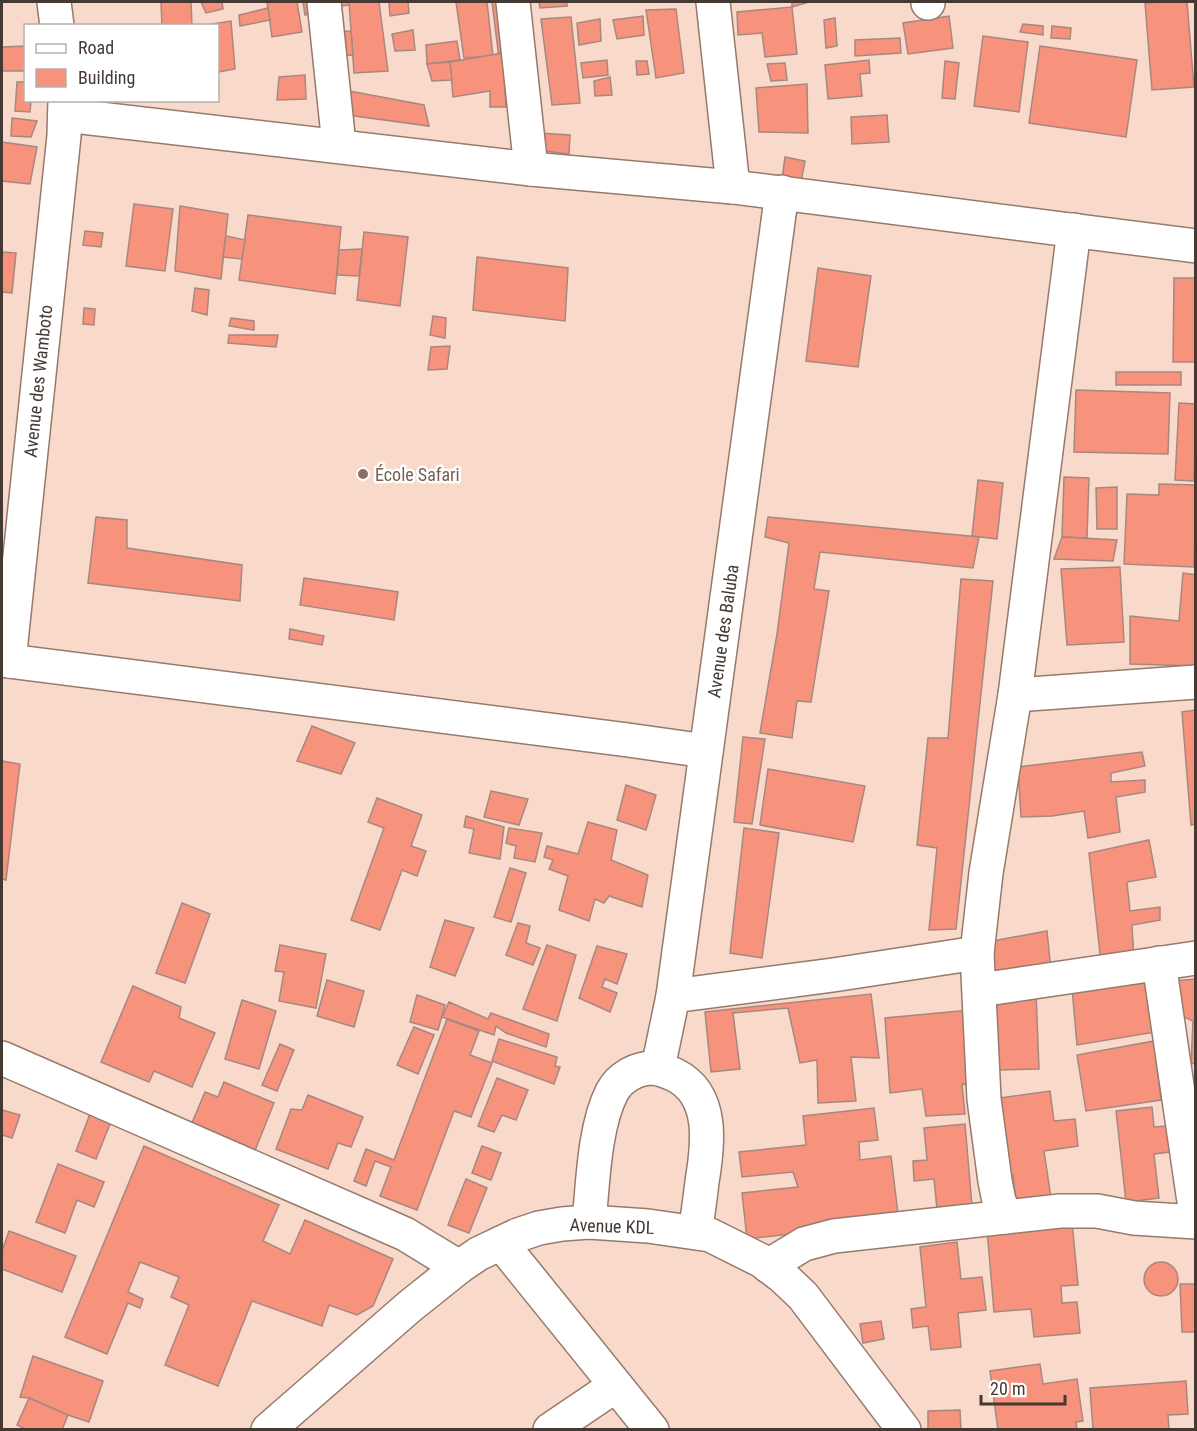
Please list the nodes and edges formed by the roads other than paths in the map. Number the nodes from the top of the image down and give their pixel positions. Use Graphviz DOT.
graph roads {
  1 [pos="54,2"];
  2 [pos="324,2"];
  3 [pos="513,2"];
  4 [pos="713,2"];
  5 [pos="57,24"];
  6 [pos="65,108"];
  7 [pos="339,146"];
  8 [pos="531,169"];
  9 [pos="734,186"];
  10 [pos="782,192"];
  11 [pos="1074,230"];
  12 [pos="1196,246"];
  13 [pos="5,660"];
  14 [pos="1196,682"];
  15 [pos="1015,694"];
  16 [pos="706,751"];
  17 [pos="977,953"];
  18 [pos="1196,958"];
  19 [pos="1159,963"];
  20 [pos="980,990"];
  21 [pos="673,996"];
  22 [pos="2,1058"];
  23 [pos="658,1068"];
  24 [pos="1196,1215"];
  25 [pos="1006,1217"];
  26 [pos="589,1222"];
  27 [pos="1196,1222"];
  28 [pos="695,1232"];
  29 [pos="501,1243"];
  30 [pos="768,1266"];
  31 [pos="459,1267"];
  32 [pos="615,1386"];
  33 [pos="268,1430"];
  34 [pos="550,1430"];
  35 [pos="652,1430"];
  36 [pos="904,1430"];
  1 -- 5 [label="street"];
  2 -- 7 [label="street"];
  3 -- 8 [label="street"];
  4 -- 9 [label="street"];
  6 -- 7 [label="street"];
  6 -- 13 [label="street, Avenue des Wamboto"];
  7 -- 8 [label="street"];
  8 -- 9 [label="street"];
  9 -- 10 [label="street"];
  10 -- 11 [label="street"];
  10 -- 16 [label="street, Avenue des Baluba"];
  11 -- 12 [label="street"];
  11 -- 15 [label="street"];
  13 -- 16 [label="street"];
  14 -- 15 [label="street"];
  15 -- 17 [label="street"];
  16 -- 21 [label="street, Avenue des Baluba"];
  17 -- 20 [label="street"];
  17 -- 21 [label="street"];
  18 -- 19 [label="street"];
  19 -- 20 [label="street"];
  19 -- 24 [label="street"];
  20 -- 25 [label="street"];
  21 -- 23 [label="street, Avenue des Baluba"];
  22 -- 31 [label="street"];
  23 -- 26 [label="street"];
  23 -- 28 [label="street"];
  25 -- 27 [label="street"];
  25 -- 30 [label="street"];
  26 -- 28 [label="street, Avenue KDL"];
  26 -- 29 [label="street, Avenue KDL"];
  28 -- 30 [label="street, Avenue KDL"];
  29 -- 31 [label="street, Avenue KDL"];
  29 -- 32 [label="street"];
  30 -- 36 [label="street, Avenue KDL"];
  31 -- 33 [label="street, Avenue KDL"];
  32 -- 34 [label="street"];
  32 -- 35 [label="street"];
}
